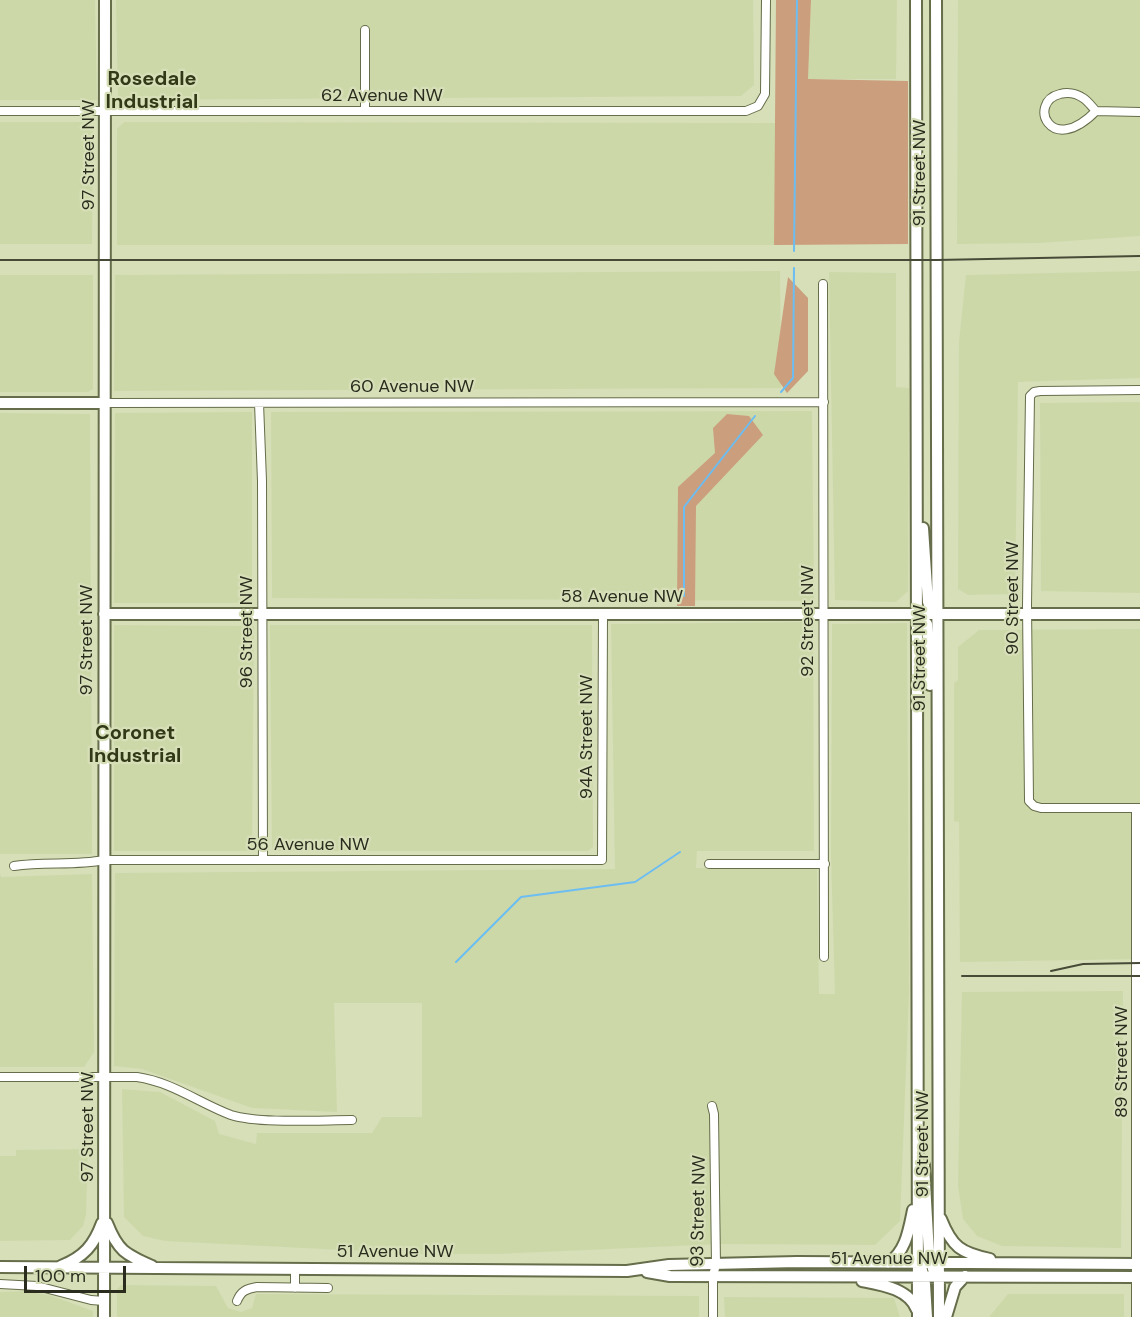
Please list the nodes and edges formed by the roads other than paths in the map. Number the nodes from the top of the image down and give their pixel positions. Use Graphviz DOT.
graph roads {
  1 [pos="105,0"];
  2 [pos="766,0"];
  3 [pos="915,0"];
  4 [pos="937,3"];
  5 [pos="365,30"];
  6 [pos="0,111"];
  7 [pos="105,111"];
  8 [pos="365,111"];
  9 [pos="1096,111"];
  10 [pos="1140,112"];
  11 [pos="823,284"];
  12 [pos="1140,390"];
  13 [pos="824,402"];
  14 [pos="0,403"];
  15 [pos="104,403"];
  16 [pos="259,403"];
  17 [pos="917,490"];
  18 [pos="104,614"];
  19 [pos="262,614"];
  20 [pos="603,614"];
  21 [pos="823,614"];
  22 [pos="917,614"];
  23 [pos="937,614"];
  24 [pos="1027,614"];
  25 [pos="1140,614"];
  26 [pos="936,728"];
  27 [pos="1138,808"];
  28 [pos="104,860"];
  29 [pos="263,860"];
  30 [pos="602,860"];
  31 [pos="709,864"];
  32 [pos="825,864"];
  33 [pos="14,866"];
  34 [pos="824,957"];
  35 [pos="104,1076"];
  36 [pos="0,1077"];
  37 [pos="1138,1078"];
  38 [pos="712,1106"];
  39 [pos="352,1120"];
  40 [pos="918,1142"];
  41 [pos="918,1180"];
  42 [pos="939,1213"];
  43 [pos="105,1217"];
  44 [pos="888,1263"];
  45 [pos="917,1263"];
  46 [pos="934,1263"];
  47 [pos="1013,1263"];
  48 [pos="1138,1264"];
  49 [pos="0,1267"];
  50 [pos="59,1267"];
  51 [pos="105,1268"];
  52 [pos="155,1268"];
  53 [pos="295,1268"];
  54 [pos="714,1270"];
  55 [pos="830,1276"];
  56 [pos="921,1276"];
  57 [pos="939,1276"];
  58 [pos="965,1276"];
  59 [pos="1138,1277"];
  60 [pos="0,1284"];
  61 [pos="295,1288"];
  62 [pos="328,1288"];
  63 [pos="104,1301"];
  64 [pos="237,1301"];
  65 [pos="921,1315"];
  66 [pos="104,1317"];
  67 [pos="713,1317"];
  68 [pos="939,1317"];
  69 [pos="946,1317"];
  70 [pos="1136,1317"];
  1 -- 7 [label="main road, 97 Street NW"];
  2 -- 8 [label="street, 62 Avenue NW"];
  3 -- 17 [label="main road, 91 Street NW"];
  4 -- 23 [label="main road, 91 Street NW"];
  5 -- 8 [label="street"];
  6 -- 7 [label="street, 62 Avenue NW"];
  7 -- 8 [label="street, 62 Avenue NW"];
  7 -- 15 [label="main road, 97 Street NW"];
  9 -- 9 [label="street"];
  9 -- 10 [label="street"];
  11 -- 13 [label="street, 92 Street NW"];
  12 -- 24 [label="street, 90 Street NW"];
  13 -- 16 [label="street, 60 Avenue NW"];
  13 -- 21 [label="street, 92 Street NW"];
  14 -- 15 [label="main road, 60 Avenue NW"];
  15 -- 16 [label="street, 60 Avenue NW"];
  15 -- 18 [label="main road, 97 Street NW"];
  16 -- 19 [label="street, 96 Street NW"];
  17 -- 22 [label="main road, 91 Street NW"];
  17 -- 23 [label="main road"];
  18 -- 19 [label="main road, 58 Avenue NW"];
  18 -- 28 [label="main road, 97 Street NW"];
  19 -- 20 [label="main road, 58 Avenue NW"];
  19 -- 29 [label="street, 96 Street NW"];
  20 -- 21 [label="main road, 58 Avenue NW"];
  20 -- 30 [label="street, 94A Street NW"];
  21 -- 22 [label="main road, 58 Avenue NW"];
  21 -- 32 [label="street, 92 Street NW"];
  22 -- 23 [label="main road, 58 Avenue NW"];
  22 -- 26 [label="main road"];
  22 -- 40 [label="main road, 91 Street NW"];
  23 -- 24 [label="main road, 58 Avenue NW"];
  23 -- 26 [label="main road, 91 Street NW"];
  24 -- 25 [label="main road, 58 Avenue NW"];
  24 -- 27 [label="street, 90 Street NW"];
  26 -- 42 [label="main road, 91 Street NW"];
  27 -- 37 [label="street, 89 Street NW"];
  28 -- 29 [label="street, 56 Avenue NW"];
  28 -- 33 [label="street, 56 Avenue NW"];
  28 -- 35 [label="main road, 97 Street NW"];
  29 -- 30 [label="street, 56 Avenue NW"];
  31 -- 32 [label="street"];
  32 -- 34 [label="street, 92 Street NW"];
  35 -- 36 [label="street"];
  35 -- 39 [label="street"];
  35 -- 43 [label="main road, 97 Street NW"];
  37 -- 48 [label="street, 89 Street NW"];
  38 -- 54 [label="street, 93 Street NW"];
  40 -- 41 [label="main road, 91 Street NW"];
  40 -- 46 [label="main road"];
  41 -- 44 [label="main road"];
  41 -- 45 [label="main road, 91 Street NW"];
  42 -- 46 [label="main road, 91 Street NW"];
  42 -- 47 [label="main road"];
  43 -- 50 [label="main road"];
  43 -- 51 [label="main road, 97 Street NW"];
  43 -- 52 [label="main road"];
  44 -- 45 [label="main road, 51 Avenue NW"];
  44 -- 54 [label="main road, 51 Avenue NW"];
  45 -- 46 [label="main road, 51 Avenue NW"];
  45 -- 56 [label="main road"];
  46 -- 47 [label="main road, 51 Avenue NW"];
  46 -- 57 [label="main road"];
  47 -- 48 [label="main road, 51 Avenue NW"];
  48 -- 59 [label="street, 89 Street NW"];
  49 -- 50 [label="main road, 51 Avenue NW"];
  50 -- 51 [label="main road, 51 Avenue NW"];
  51 -- 52 [label="main road, 51 Avenue NW"];
  51 -- 63 [label="main road, 97 Street NW"];
  52 -- 53 [label="main road, 51 Avenue NW"];
  53 -- 54 [label="main road, 51 Avenue NW"];
  53 -- 61 [label="street"];
  54 -- 55 [label="main road, 51 Avenue NW"];
  54 -- 67 [label="street, 93 Street NW"];
  55 -- 56 [label="main road, 51 Avenue NW"];
  55 -- 65 [label="main road"];
  56 -- 57 [label="main road, 51 Avenue NW"];
  56 -- 65 [label="main road"];
  57 -- 58 [label="main road, 51 Avenue NW"];
  57 -- 68 [label="main road"];
  58 -- 59 [label="main road, 51 Avenue NW"];
  58 -- 69 [label="main road"];
  59 -- 70 [label="street, 89 Street NW"];
  60 -- 63 [label="street"];
  61 -- 62 [label="street, 51 Avenue NW"];
  61 -- 64 [label="street, 51 Avenue NW"];
  63 -- 66 [label="main road, 97 Street NW"];
}
